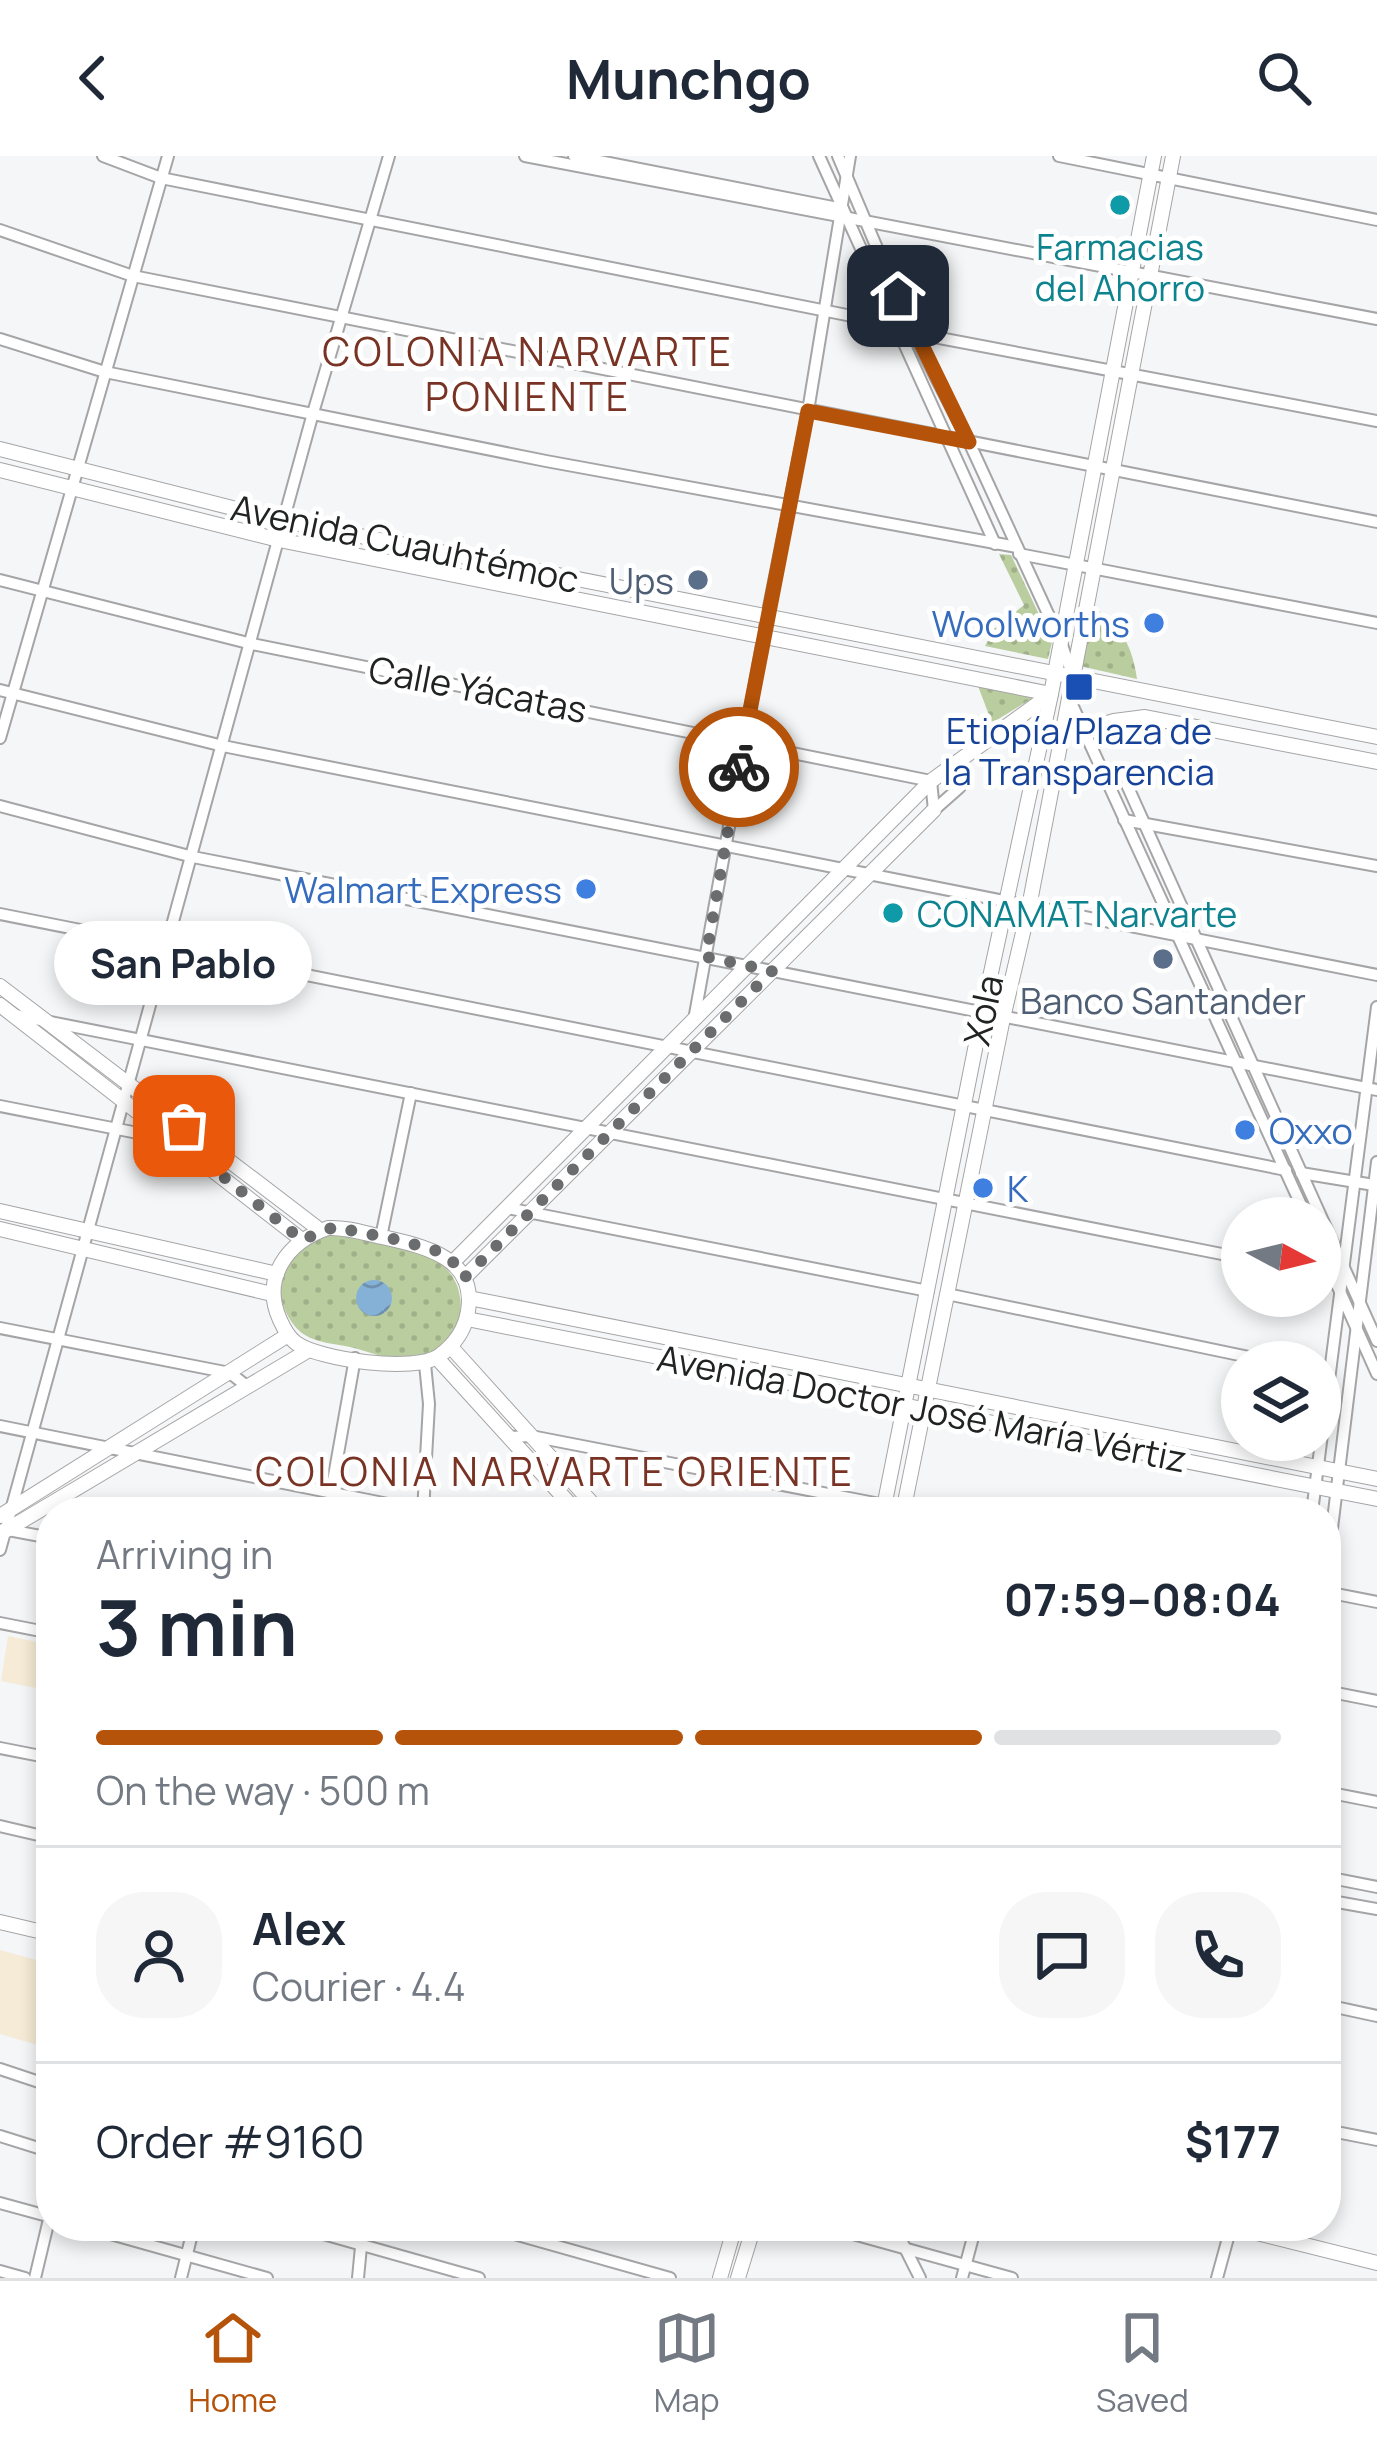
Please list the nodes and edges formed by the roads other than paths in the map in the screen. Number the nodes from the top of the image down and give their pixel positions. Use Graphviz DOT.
graph roads {
  1 [pos="103,156"];
  2 [pos="168,156"];
  3 [pos="389,156"];
  4 [pos="525,156"];
  5 [pos="574,156"];
  6 [pos="819,156"];
  7 [pos="838,156"];
  8 [pos="850,156"];
  9 [pos="1059,156"];
  10 [pos="1154,156"];
  11 [pos="1173,156"];
  12 [pos="1150,174"];
  13 [pos="161,178"];
  14 [pos="848,178"];
  15 [pos="1168,178"];
  16 [pos="844,216"];
  17 [pos="1377,220"];
  18 [pos="371,222"];
  19 [pos="866,222"];
  20 [pos="0,230"];
  21 [pos="1132,271"];
  22 [pos="1150,275"];
  23 [pos="133,276"];
  24 [pos="826,312"];
  25 [pos="344,318"];
  26 [pos="1377,319"];
  27 [pos="897,325"];
  28 [pos="914,333"];
  29 [pos="0,339"];
  30 [pos="1112,370"];
  31 [pos="105,372"];
  32 [pos="1131,375"];
  33 [pos="808,411"];
  34 [pos="314,412"];
  35 [pos="1377,421"];
  36 [pos="948,438"];
  37 [pos="969,442"];
  38 [pos="0,449"];
  39 [pos="75,468"];
  40 [pos="1094,468"];
  41 [pos="0,470"];
  42 [pos="1113,472"];
  43 [pos="70,488"];
  44 [pos="788,505"];
  45 [pos="284,521"];
  46 [pos="1377,522"];
  47 [pos="279,540"];
  48 [pos="995,544"];
  49 [pos="1018,550"];
  50 [pos="1076,565"];
  51 [pos="1095,569"];
  52 [pos="0,580"];
  53 [pos="40,590"];
  54 [pos="766,616"];
  55 [pos="1377,623"];
  56 [pos="763,636"];
  57 [pos="1061,642"];
  58 [pos="252,644"];
  59 [pos="1055,674"];
  60 [pos="1073,677"];
  61 [pos="7,691"];
  62 [pos="1051,694"];
  63 [pos="1069,698"];
  64 [pos="1084,730"];
  65 [pos="1377,737"];
  66 [pos="0,738"];
  67 [pos="744,742"];
  68 [pos="223,746"];
  69 [pos="1377,763"];
  70 [pos="931,781"];
  71 [pos="1126,785"];
  72 [pos="960,787"];
  73 [pos="0,806"];
  74 [pos="934,810"];
  75 [pos="1124,820"];
  76 [pos="1144,824"];
  77 [pos="725,845"];
  78 [pos="193,857"];
  79 [pos="1377,866"];
  80 [pos="847,869"];
  81 [pos="869,873"];
  82 [pos="1006,902"];
  83 [pos="1029,907"];
  84 [pos="0,914"];
  85 [pos="1178,936"];
  86 [pos="1196,939"];
  87 [pos="166,948"];
  88 [pos="706,957"];
  89 [pos="750,966"];
  90 [pos="772,971"];
  91 [pos="1377,975"];
  92 [pos="0,986"];
  93 [pos="1377,1006"];
  94 [pos="4,1011"];
  95 [pos="982,1014"];
  96 [pos="1003,1018"];
  97 [pos="47,1022"];
  98 [pos="694,1024"];
  99 [pos="142,1039"];
  100 [pos="670,1048"];
  101 [pos="690,1052"];
  102 [pos="1238,1062"];
  103 [pos="1252,1065"];
  104 [pos="1372,1089"];
  105 [pos="126,1093"];
  106 [pos="411,1094"];
  107 [pos="0,1106"];
  108 [pos="964,1108"];
  109 [pos="984,1112"];
  110 [pos="184,1126"];
  111 [pos="589,1127"];
  112 [pos="116,1129"];
  113 [pos="611,1132"];
  114 [pos="170,1134"];
  115 [pos="1377,1162"];
  116 [pos="1286,1170"];
  117 [pos="1301,1173"];
  118 [pos="1354,1182"];
  119 [pos="1374,1186"];
  120 [pos="1298,1197"];
  121 [pos="1310,1197"];
  122 [pos="946,1200"];
  123 [pos="966,1204"];
  124 [pos="507,1208"];
  125 [pos="0,1211"];
  126 [pos="530,1212"];
  127 [pos="0,1229"];
  128 [pos="320,1230"];
  129 [pos="87,1232"];
  130 [pos="381,1237"];
  131 [pos="302,1240"];
  132 [pos="82,1249"];
  133 [pos="1221,1254"];
  134 [pos="453,1262"];
  135 [pos="277,1274"];
  136 [pos="1341,1276"];
  137 [pos="464,1278"];
  138 [pos="1377,1285"];
  139 [pos="928,1292"];
  140 [pos="272,1294"];
  141 [pos="947,1294"];
  142 [pos="1341,1295"];
  143 [pos="470,1298"];
  144 [pos="1358,1300"];
  145 [pos="466,1319"];
  146 [pos="1356,1326"];
  147 [pos="0,1328"];
  148 [pos="287,1335"];
  149 [pos="56,1339"];
  150 [pos="1377,1341"];
  151 [pos="451,1347"];
  152 [pos="309,1350"];
  153 [pos="1221,1351"];
  154 [pos="355,1358"];
  155 [pos="431,1361"];
  156 [pos="230,1373"];
  157 [pos="1377,1374"];
  158 [pos="1341,1376"];
  159 [pos="1350,1378"];
  160 [pos="248,1387"];
  161 [pos="910,1387"];
  162 [pos="926,1400"];
  163 [pos="906,1404"];
  164 [pos="0,1426"];
  165 [pos="33,1432"];
  166 [pos="531,1436"];
  167 [pos="510,1437"];
  168 [pos="108,1449"];
  169 [pos="134,1454"];
  170 [pos="1318,1461"];
  171 [pos="1318,1466"];
  172 [pos="1340,1471"];
  173 [pos="1377,1479"];
  174 [pos="1315,1484"];
  175 [pos="1337,1490"];
  176 [pos="332,1493"];
  177 [pos="40,1497"];
  178 [pos="52,1497"];
  179 [pos="352,1497"];
  180 [pos="424,1497"];
  181 [pos="564,1497"];
  182 [pos="585,1497"];
  183 [pos="830,1497"];
  184 [pos="886,1497"];
  185 [pos="907,1497"];
  186 [pos="1314,1497"];
  187 [pos="1336,1497"];
  188 [pos="1377,1499"];
  189 [pos="36,1500"];
  190 [pos="36,1506"];
  191 [pos="3,1523"];
  192 [pos="36,1533"];
  193 [pos="0,1550"];
  194 [pos="1341,1595"];
  195 [pos="1377,1602"];
  196 [pos="0,1623"];
  197 [pos="36,1630"];
  198 [pos="1341,1694"];
  199 [pos="1377,1701"];
  200 [pos="0,1748"];
  201 [pos="36,1755"];
  202 [pos="1341,1795"];
  203 [pos="1377,1802"];
  204 [pos="0,1826"];
  205 [pos="36,1834"];
  206 [pos="1341,1880"];
  207 [pos="1377,1887"];
  208 [pos="1341,1903"];
  209 [pos="1377,1910"];
  210 [pos="0,1922"];
  211 [pos="36,1930"];
  212 [pos="1341,2008"];
  213 [pos="1377,2016"];
  214 [pos="0,2069"];
  215 [pos="36,2081"];
  216 [pos="1341,2133"];
  217 [pos="0,2136"];
  218 [pos="1377,2140"];
  219 [pos="36,2147"];
  220 [pos="0,2203"];
  221 [pos="36,2211"];
  222 [pos="44,2241"];
  223 [pos="134,2241"];
  224 [pos="190,2241"];
  225 [pos="345,2241"];
  226 [pos="362,2241"];
  227 [pos="539,2241"];
  228 [pos="730,2241"];
  229 [pos="749,2241"];
  230 [pos="883,2241"];
  231 [pos="903,2241"];
  232 [pos="972,2241"];
  233 [pos="1226,2241"];
  234 [pos="1288,2241"];
  235 [pos="362,2246"];
  236 [pos="906,2247"];
  237 [pos="187,2256"];
  238 [pos="1377,2264"];
  239 [pos="0,2271"];
  240 [pos="963,2271"];
  241 [pos="25,2278"];
  242 [pos="35,2278"];
  243 [pos="181,2278"];
  244 [pos="267,2278"];
  245 [pos="358,2278"];
  246 [pos="479,2278"];
  247 [pos="670,2278"];
  248 [pos="719,2278"];
  249 [pos="738,2278"];
  250 [pos="920,2278"];
  251 [pos="1012,2278"];
  252 [pos="1217,2278"];
  1 -- 13 [label="street"];
  2 -- 13 [label="street"];
  3 -- 18 [label="street"];
  4 -- 16 [label="street"];
  5 -- 16 [label="street"];
  6 -- 16 [label="street"];
  7 -- 14 [label="street"];
  8 -- 14 [label="street"];
  9 -- 12 [label="street"];
  10 -- 12 [label="main road, Xola"];
  11 -- 15 [label="main road, Xola"];
  12 -- 15 [label="street"];
  12 -- 21 [label="main road, Xola"];
  13 -- 18 [label="street"];
  13 -- 23 [label="street"];
  14 -- 16 [label="street"];
  14 -- 19 [label="street"];
  15 -- 17 [label="street"];
  15 -- 22 [label="main road, Xola"];
  16 -- 19 [label="street"];
  16 -- 24 [label="street"];
  16 -- 27 [label="street"];
  18 -- 24 [label="street"];
  18 -- 25 [label="street"];
  19 -- 21 [label="street"];
  19 -- 28 [label="street"];
  20 -- 23 [label="street"];
  21 -- 22 [label="street"];
  21 -- 30 [label="main road, Xola"];
  22 -- 26 [label="street"];
  22 -- 32 [label="main road, Xola"];
  23 -- 25 [label="street"];
  23 -- 31 [label="street"];
  24 -- 27 [label="street"];
  24 -- 33 [label="street"];
  25 -- 33 [label="street"];
  25 -- 34 [label="street"];
  27 -- 36 [label="street"];
  28 -- 30 [label="street"];
  28 -- 37 [label="street"];
  29 -- 31 [label="street"];
  30 -- 32 [label="street"];
  30 -- 40 [label="main road, Xola"];
  31 -- 34 [label="street"];
  31 -- 39 [label="street"];
  32 -- 35 [label="street"];
  32 -- 42 [label="main road, Xola"];
  33 -- 36 [label="street"];
  33 -- 44 [label="street"];
  34 -- 44 [label="street"];
  34 -- 45 [label="street"];
  36 -- 37 [label="street"];
  36 -- 48 [label="street"];
  37 -- 40 [label="street"];
  37 -- 49 [label="street"];
  38 -- 39 [label="main road, Avenida Cuauhtémoc"];
  39 -- 43 [label="street"];
  39 -- 45 [label="main road, Avenida Cuauhtémoc"];
  40 -- 42 [label="street"];
  40 -- 50 [label="main road, Xola"];
  41 -- 43 [label="main road, Avenida Cuauhtémoc"];
  42 -- 46 [label="street"];
  42 -- 51 [label="main road, Xola"];
  43 -- 47 [label="main road, Avenida Cuauhtémoc"];
  43 -- 53 [label="street"];
  44 -- 48 [label="street"];
  44 -- 54 [label="street"];
  45 -- 47 [label="street"];
  45 -- 54 [label="main road, Avenida Cuauhtémoc"];
  47 -- 56 [label="main road, Avenida Cuauhtémoc"];
  47 -- 58 [label="street"];
  48 -- 49 [label="street"];
  49 -- 50 [label="street"];
  49 -- 57 [label="street"];
  50 -- 51 [label="street"];
  50 -- 57 [label="main road, Xola"];
  51 -- 55 [label="street"];
  51 -- 60 [label="main road, Xola"];
  52 -- 53 [label="street, Calle Yácatas"];
  53 -- 58 [label="street, Calle Yácatas"];
  53 -- 61 [label="street"];
  54 -- 56 [label="street"];
  54 -- 59 [label="main road, Avenida Cuauhtémoc"];
  56 -- 62 [label="main road, Avenida Cuauhtémoc"];
  56 -- 67 [label="street"];
  57 -- 59 [label="main road, Xola"];
  57 -- 60 [label="street"];
  58 -- 67 [label="street, Calle Yácatas"];
  58 -- 68 [label="street"];
  59 -- 60 [label="main road, Avenida Cuauhtémoc"];
  59 -- 62 [label="main road, Xola"];
  60 -- 63 [label="main road, Xola"];
  60 -- 65 [label="main road, Avenida Cuauhtémoc"];
  61 -- 66 [label="street"];
  61 -- 68 [label="street"];
  62 -- 70 [label="main road"];
  62 -- 82 [label="main road, Xola"];
  63 -- 64 [label="street"];
  63 -- 83 [label="main road, Xola"];
  64 -- 69 [label="main road"];
  64 -- 75 [label="street"];
  67 -- 70 [label="street, Calle Yácatas"];
  67 -- 77 [label="street"];
  68 -- 77 [label="street"];
  68 -- 78 [label="street"];
  70 -- 74 [label="street"];
  70 -- 80 [label="main road"];
  71 -- 76 [label="street"];
  72 -- 74 [label="street"];
  73 -- 78 [label="street"];
  74 -- 81 [label="main road"];
  75 -- 76 [label="street"];
  75 -- 85 [label="street"];
  76 -- 79 [label="street"];
  76 -- 86 [label="street"];
  77 -- 80 [label="street"];
  77 -- 88 [label="street"];
  78 -- 87 [label="street"];
  78 -- 88 [label="street"];
  80 -- 81 [label="street"];
  80 -- 89 [label="main road"];
  81 -- 82 [label="street"];
  81 -- 90 [label="main road"];
  82 -- 83 [label="street"];
  82 -- 95 [label="main road, Xola"];
  83 -- 85 [label="street"];
  83 -- 96 [label="main road, Xola"];
  84 -- 87 [label="street"];
  85 -- 86 [label="street"];
  85 -- 102 [label="street"];
  86 -- 91 [label="street"];
  86 -- 103 [label="street"];
  87 -- 99 [label="street"];
  87 -- 100 [label="street"];
  88 -- 89 [label="street"];
  88 -- 98 [label="street"];
  89 -- 90 [label="street"];
  89 -- 98 [label="main road"];
  90 -- 95 [label="street"];
  90 -- 101 [label="main road"];
  92 -- 97 [label="main road"];
  93 -- 104 [label="street"];
  94 -- 97 [label="street"];
  94 -- 105 [label="main road"];
  95 -- 96 [label="street"];
  95 -- 108 [label="main road, Xola"];
  96 -- 102 [label="street"];
  96 -- 109 [label="main road, Xola"];
  97 -- 99 [label="street"];
  97 -- 105 [label="main road"];
  98 -- 100 [label="main road"];
  99 -- 105 [label="street"];
  99 -- 106 [label="street"];
  100 -- 101 [label="street"];
  100 -- 111 [label="main road"];
  101 -- 108 [label="street"];
  101 -- 113 [label="main road"];
  102 -- 103 [label="street"];
  102 -- 116 [label="street"];
  103 -- 104 [label="street"];
  103 -- 117 [label="street"];
  104 -- 118 [label="street"];
  105 -- 110 [label="main road"];
  105 -- 112 [label="street"];
  105 -- 114 [label="main road"];
  106 -- 111 [label="street"];
  106 -- 130 [label="street"];
  107 -- 112 [label="street"];
  108 -- 109 [label="street"];
  108 -- 122 [label="main road, Xola"];
  109 -- 116 [label="street"];
  109 -- 123 [label="main road, Xola"];
  110 -- 114 [label="street"];
  110 -- 128 [label="main road"];
  111 -- 113 [label="street"];
  111 -- 124 [label="main road"];
  112 -- 114 [label="street"];
  112 -- 129 [label="street"];
  113 -- 122 [label="street"];
  113 -- 126 [label="main road"];
  114 -- 131 [label="main road"];
  115 -- 119 [label="street"];
  116 -- 120 [label="street"];
  117 -- 118 [label="street"];
  117 -- 121 [label="street"];
  118 -- 119 [label="street"];
  118 -- 136 [label="street"];
  119 -- 136 [label="street"];
  122 -- 123 [label="street"];
  122 -- 139 [label="main road, Xola"];
  123 -- 133 [label="street"];
  123 -- 141 [label="main road, Xola"];
  124 -- 126 [label="street"];
  124 -- 134 [label="main road"];
  125 -- 129 [label="main road"];
  126 -- 137 [label="main road"];
  126 -- 139 [label="street"];
  127 -- 132 [label="main road"];
  128 -- 130 [label="main road"];
  128 -- 131 [label="main road"];
  129 -- 132 [label="street"];
  129 -- 135 [label="main road"];
  130 -- 134 [label="main road"];
  131 -- 135 [label="main road"];
  132 -- 140 [label="main road"];
  132 -- 149 [label="street"];
  134 -- 137 [label="main road"];
  135 -- 140 [label="main road"];
  136 -- 138 [label="street"];
  136 -- 144 [label="street"];
  137 -- 143 [label="main road"];
  139 -- 161 [label="main road, Xola"];
  140 -- 148 [label="main road"];
  141 -- 153 [label="street"];
  141 -- 162 [label="main road, Xola"];
  142 -- 146 [label="street"];
  143 -- 145 [label="main road"];
  143 -- 161 [label="main road, Avenida Doctor José María Vértiz"];
  144 -- 146 [label="street"];
  144 -- 150 [label="street"];
  145 -- 151 [label="main road"];
  145 -- 163 [label="main road, Avenida Doctor José María Vértiz"];
  146 -- 157 [label="street"];
  146 -- 159 [label="street"];
  147 -- 149 [label="street"];
  148 -- 152 [label="main road"];
  148 -- 156 [label="main road"];
  149 -- 156 [label="street"];
  149 -- 165 [label="street"];
  151 -- 155 [label="main road"];
  151 -- 166 [label="main road"];
  152 -- 154 [label="main road"];
  152 -- 160 [label="main road"];
  154 -- 155 [label="main road"];
  154 -- 176 [label="street"];
  155 -- 167 [label="main road"];
  155 -- 180 [label="street"];
  156 -- 160 [label="street"];
  156 -- 168 [label="main road"];
  158 -- 159 [label="street"];
  159 -- 172 [label="street"];
  160 -- 169 [label="main road"];
  161 -- 162 [label="main road, Avenida Doctor José María Vértiz"];
  161 -- 163 [label="main road, Xola"];
  162 -- 163 [label="main road, Avenida Doctor José María Vértiz"];
  162 -- 171 [label="main road, Avenida Doctor José María Vértiz"];
  162 -- 174 [label="main road, Avenida Doctor José María Vértiz"];
  162 -- 185 [label="main road, Xola"];
  163 -- 184 [label="main road, Xola"];
  164 -- 165 [label="street"];
  165 -- 168 [label="street"];
  165 -- 191 [label="street"];
  166 -- 167 [label="street"];
  166 -- 182 [label="main road"];
  166 -- 183 [label="street"];
  167 -- 181 [label="main road"];
  168 -- 169 [label="street"];
  168 -- 177 [label="main road"];
  169 -- 176 [label="street"];
  169 -- 178 [label="main road"];
  170 -- 171 [label="street"];
  171 -- 172 [label="main road, Avenida Doctor José María Vértiz"];
  171 -- 174 [label="street"];
  172 -- 173 [label="main road, Avenida Doctor José María Vértiz"];
  172 -- 175 [label="street"];
  174 -- 175 [label="main road, Avenida Doctor José María Vértiz"];
  174 -- 186 [label="street"];
  175 -- 187 [label="street"];
  175 -- 188 [label="main road, Avenida Doctor José María Vértiz"];
  176 -- 179 [label="street"];
  189 -- 191 [label="main road"];
  190 -- 191 [label="main road"];
  191 -- 192 [label="street"];
  191 -- 193 [label="street"];
  194 -- 195 [label="street"];
  196 -- 197 [label="street"];
  198 -- 199 [label="street"];
  200 -- 201 [label="street"];
  202 -- 203 [label="street"];
  204 -- 205 [label="street"];
  206 -- 207 [label="street"];
  208 -- 209 [label="street"];
  210 -- 211 [label="main road"];
  212 -- 213 [label="street"];
  214 -- 215 [label="street"];
  216 -- 218 [label="street"];
  217 -- 219 [label="street"];
  220 -- 221 [label="street"];
  222 -- 242 [label="street"];
  223 -- 237 [label="street"];
  224 -- 237 [label="street"];
  225 -- 235 [label="street"];
  226 -- 235 [label="street"];
  227 -- 247 [label="street"];
  228 -- 248 [label="main road"];
  229 -- 249 [label="main road"];
  230 -- 236 [label="street"];
  231 -- 236 [label="street"];
  232 -- 240 [label="street"];
  233 -- 252 [label="street"];
  234 -- 238 [label="main road"];
  235 -- 245 [label="street"];
  235 -- 246 [label="street"];
  236 -- 240 [label="street"];
  236 -- 250 [label="street"];
  237 -- 243 [label="street"];
  237 -- 244 [label="street"];
  239 -- 241 [label="street"];
  240 -- 251 [label="street"];
}
